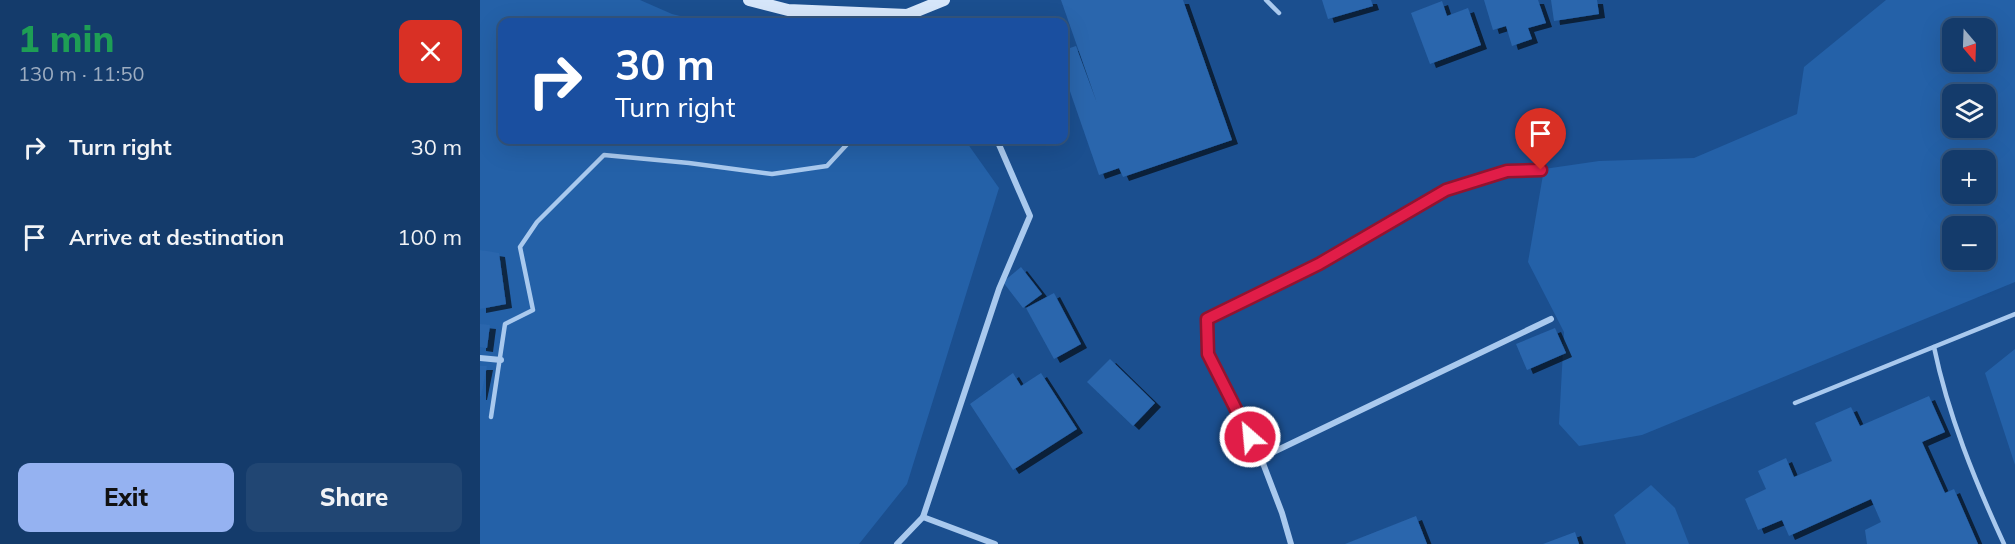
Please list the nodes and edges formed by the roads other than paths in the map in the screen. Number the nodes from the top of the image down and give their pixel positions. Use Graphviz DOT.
graph roads {
  1 [pos="749,0"];
  2 [pos="1266,0"];
  3 [pos="937,2"];
  4 [pos="1279,14"];
  5 [pos="895,18"];
  6 [pos="910,18"];
  7 [pos="846,144"];
  8 [pos="1000,144"];
  9 [pos="1541,170"];
  10 [pos="2015,314"];
  11 [pos="1551,319"];
  12 [pos="1934,347"];
  13 [pos="480,358"];
  14 [pos="501,360"];
  15 [pos="1795,403"];
  16 [pos="491,417"];
  17 [pos="1261,458"];
  18 [pos="923,517"];
  19 [pos="897,544"];
  20 [pos="995,544"];
  21 [pos="1291,544"];
  22 [pos="2004,544"];
  1 -- 5 [label="street"];
  2 -- 4 [label="lane"];
  3 -- 6 [label="street"];
  7 -- 14 [label="lane"];
  8 -- 18 [label="street"];
  9 -- 17 [label="street"];
  10 -- 12 [label="lane"];
  11 -- 17 [label="street"];
  12 -- 15 [label="lane"];
  12 -- 22 [label="lane"];
  13 -- 14 [label="street"];
  14 -- 16 [label="lane"];
  17 -- 21 [label="street"];
  18 -- 19 [label="street"];
  18 -- 20 [label="street"];
}
